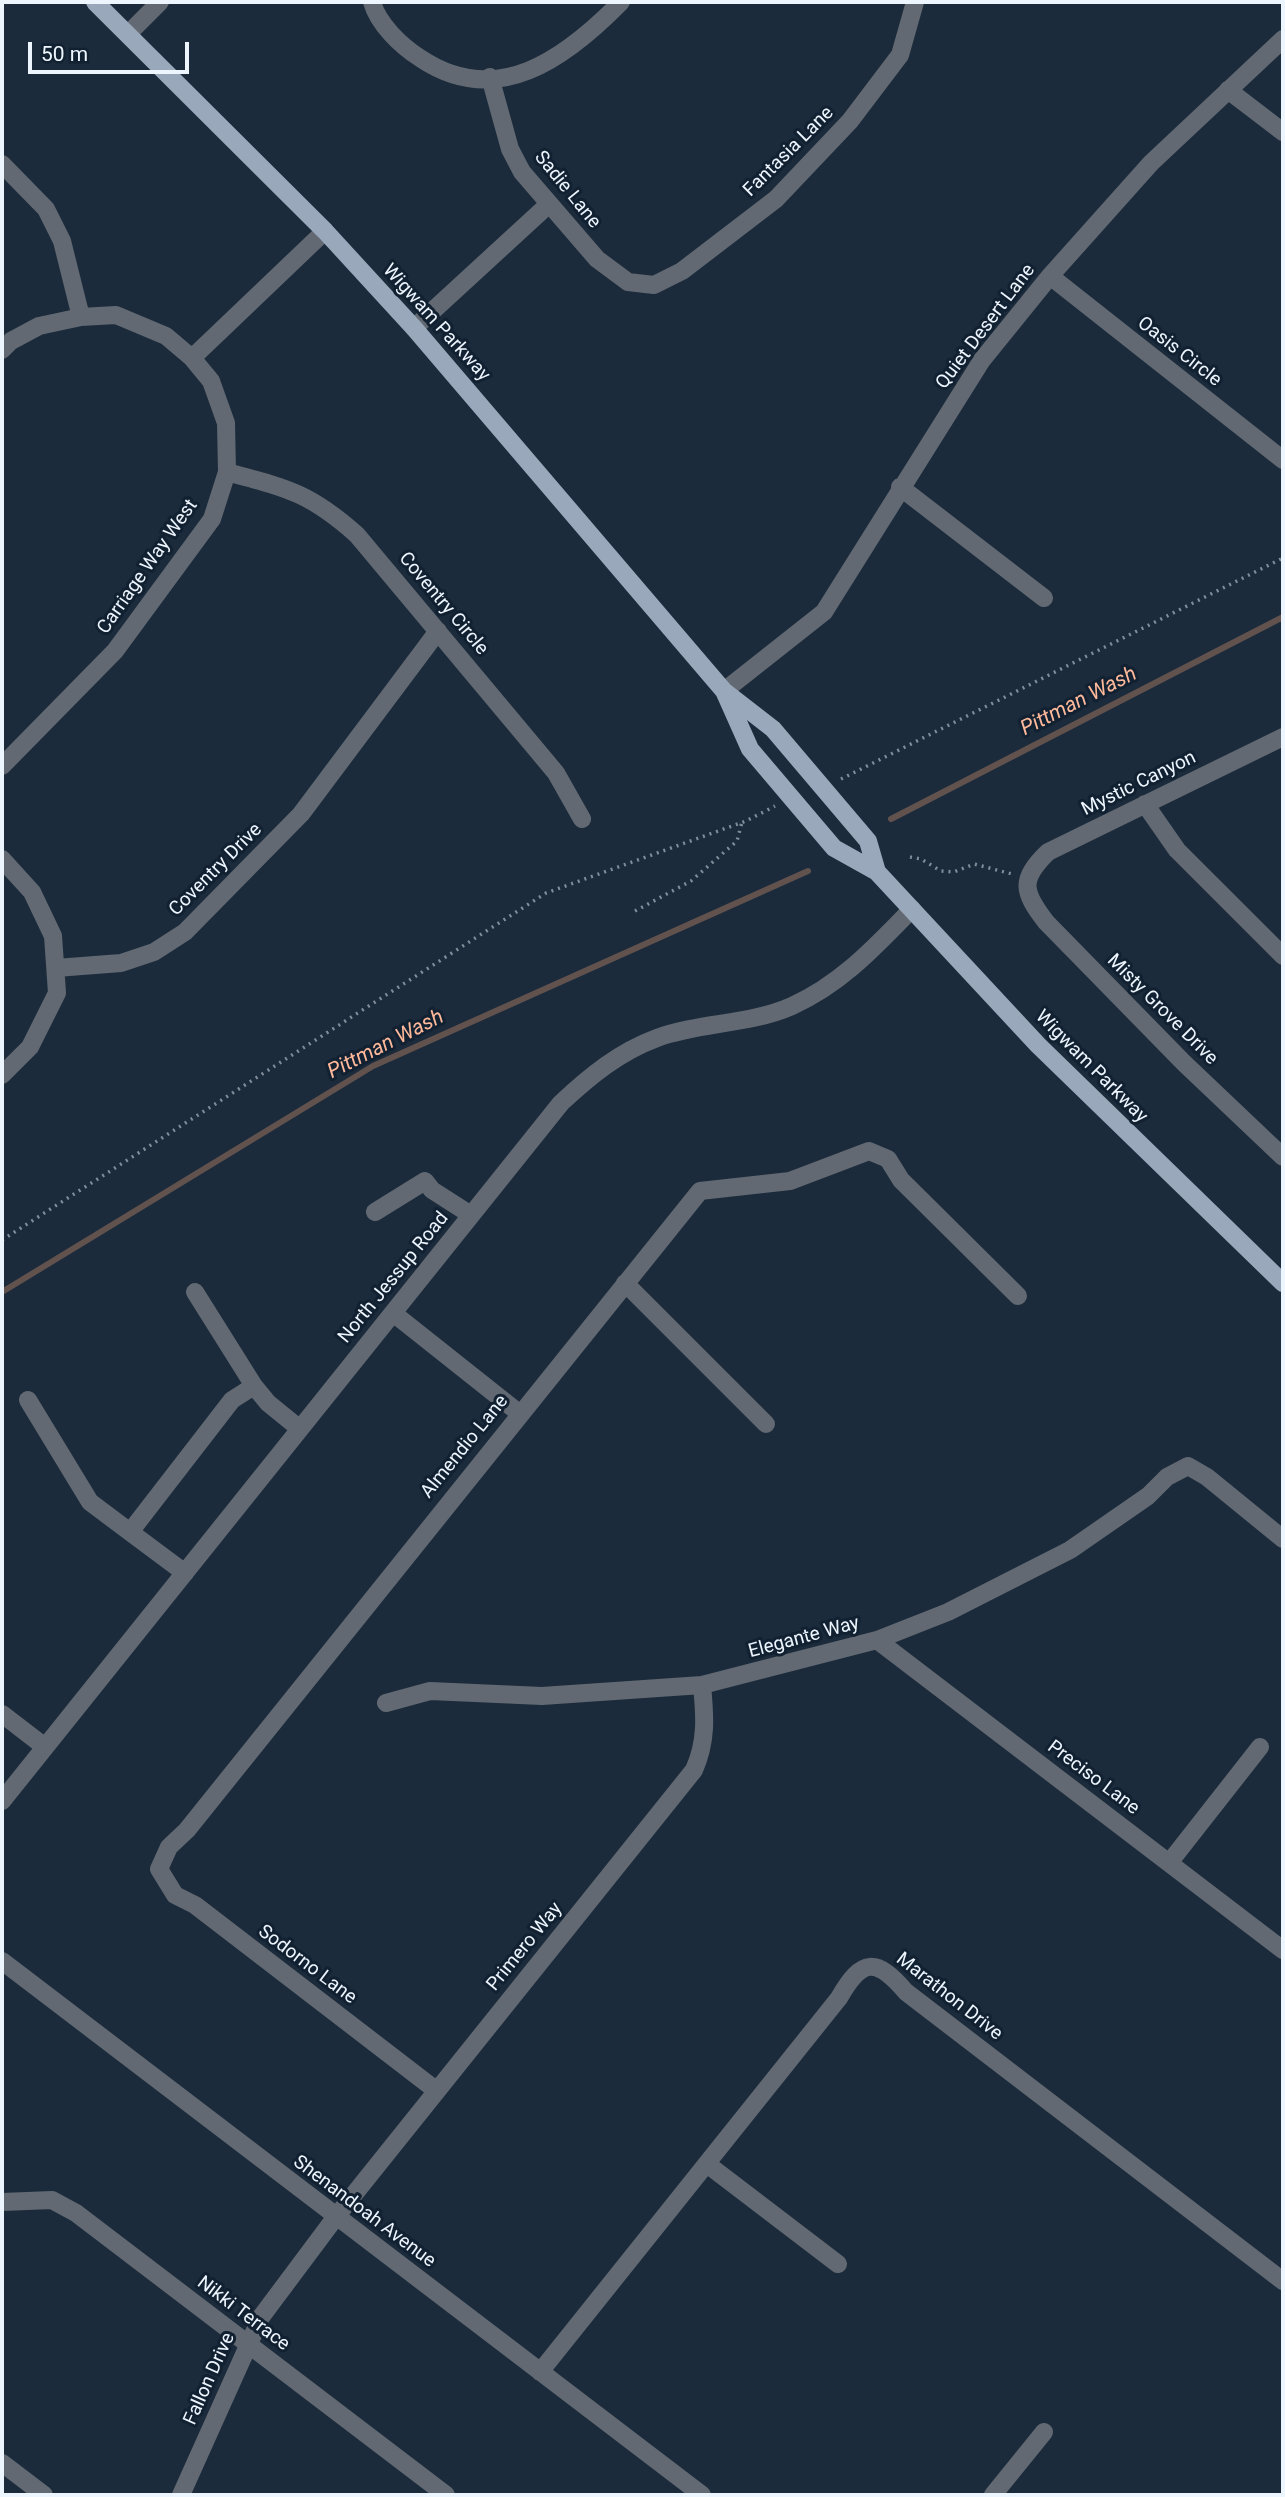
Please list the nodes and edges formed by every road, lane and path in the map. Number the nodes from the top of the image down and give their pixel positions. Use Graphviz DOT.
graph roads {
  1 [pos="95,2"];
  2 [pos="160,2"];
  3 [pos="372,2"];
  4 [pos="621,2"];
  5 [pos="915,2"];
  6 [pos="129,33"];
  7 [pos="1283,39"];
  8 [pos="490,77"];
  9 [pos="1228,90"];
  10 [pos="1283,132"];
  11 [pos="2,164"];
  12 [pos="549,204"];
  13 [pos="325,230"];
  14 [pos="1049,276"];
  15 [pos="642,284"];
  16 [pos="81,317"];
  17 [pos="414,328"];
  18 [pos="2,350"];
  19 [pos="192,358"];
  20 [pos="1283,460"];
  21 [pos="227,472"];
  22 [pos="900,487"];
  23 [pos="1283,558"];
  24 [pos="1044,598"];
  25 [pos="438,631"];
  26 [pos="724,691"];
  27 [pos="1283,738"];
  28 [pos="2,766"];
  29 [pos="841,779"];
  30 [pos="777,804"];
  31 [pos="1145,804"];
  32 [pos="582,819"];
  33 [pos="741,822"];
  34 [pos="910,857"];
  35 [pos="2,859"];
  36 [pos="877,872"];
  37 [pos="1027,879"];
  38 [pos="912,909"];
  39 [pos="635,911"];
  40 [pos="1283,956"];
  41 [pos="55,968"];
  42 [pos="2,1074"];
  43 [pos="1283,1157"];
  44 [pos="375,1212"];
  45 [pos="471,1215"];
  46 [pos="2,1240"];
  47 [pos="625,1283"];
  48 [pos="1283,1283"];
  49 [pos="195,1292"];
  50 [pos="1017,1296"];
  51 [pos="393,1313"];
  52 [pos="254,1386"];
  53 [pos="28,1400"];
  54 [pos="519,1413"];
  55 [pos="766,1424"];
  56 [pos="300,1429"];
  57 [pos="130,1532"];
  58 [pos="1283,1539"];
  59 [pos="185,1573"];
  60 [pos="877,1640"];
  61 [pos="702,1685"];
  62 [pos="386,1703"];
  63 [pos="2,1714"];
  64 [pos="45,1747"];
  65 [pos="1260,1747"];
  66 [pos="2,1801"];
  67 [pos="1169,1863"];
  68 [pos="159,1868"];
  69 [pos="1283,1950"];
  70 [pos="2,1961"];
  71 [pos="437,2091"];
  72 [pos="707,2164"];
  73 [pos="2,2202"];
  74 [pos="335,2218"];
  75 [pos="838,2263"];
  76 [pos="1283,2281"];
  77 [pos="249,2345"];
  78 [pos="540,2372"];
  79 [pos="1044,2432"];
  80 [pos="2,2463"];
  81 [pos="44,2495"];
  82 [pos="181,2495"];
  83 [pos="446,2495"];
  84 [pos="702,2495"];
  85 [pos="993,2495"];
  1 -- 6 [label="main road, Wigwam Parkway"];
  2 -- 6 [label="street"];
  3 -- 8 [label="street"];
  4 -- 8 [label="street"];
  5 -- 15 [label="street, Fantasia Lane"];
  6 -- 13 [label="main road, Wigwam Parkway"];
  7 -- 9 [label="street, Quiet Desert Lane"];
  8 -- 12 [label="street, Sadie Lane"];
  9 -- 10 [label="street"];
  9 -- 14 [label="street, Quiet Desert Lane"];
  11 -- 16 [label="street"];
  12 -- 15 [label="street, Sadie Lane"];
  12 -- 17 [label="street"];
  13 -- 17 [label="main road, Wigwam Parkway"];
  13 -- 19 [label="street"];
  14 -- 20 [label="street, Oasis Circle"];
  14 -- 22 [label="street, Quiet Desert Lane"];
  16 -- 18 [label="street, Carriage Way West"];
  16 -- 19 [label="street, Carriage Way West"];
  17 -- 26 [label="main road, Wigwam Parkway"];
  19 -- 21 [label="street, Carriage Way West"];
  21 -- 25 [label="street, Coventry Circle"];
  21 -- 28 [label="street, Carriage Way West"];
  22 -- 24 [label="street"];
  22 -- 26 [label="street, Quiet Desert Lane"];
  23 -- 29 [label="path"];
  25 -- 32 [label="street, Coventry Circle"];
  25 -- 41 [label="street, Coventry Drive"];
  26 -- 36 [label="main road, Wigwam Parkway"];
  26 -- 36 [label="main road, Wigwam Parkway"];
  27 -- 31 [label="street, Mystic Canyon"];
  30 -- 33 [label="path"];
  31 -- 37 [label="street, Mystic Canyon"];
  31 -- 40 [label="street"];
  33 -- 39 [label="path"];
  33 -- 46 [label="path"];
  34 -- 37 [label="path"];
  35 -- 41 [label="street"];
  36 -- 38 [label="main road, Wigwam Parkway"];
  37 -- 43 [label="street, Misty Grove Drive"];
  38 -- 45 [label="street, North Jessup Road"];
  38 -- 48 [label="main road, Wigwam Parkway"];
  41 -- 42 [label="street"];
  44 -- 45 [label="street"];
  45 -- 51 [label="street, North Jessup Road"];
  47 -- 50 [label="street, Almendio Lane"];
  47 -- 54 [label="street, Almendio Lane"];
  47 -- 55 [label="street"];
  49 -- 52 [label="street"];
  51 -- 54 [label="street"];
  51 -- 56 [label="street, North Jessup Road"];
  52 -- 56 [label="street"];
  52 -- 57 [label="street"];
  53 -- 57 [label="street"];
  54 -- 68 [label="street, Almendio Lane"];
  56 -- 59 [label="street, North Jessup Road"];
  57 -- 59 [label="street"];
  58 -- 60 [label="street, Elegante Way"];
  59 -- 64 [label="street, North Jessup Road"];
  60 -- 61 [label="street, Elegante Way"];
  60 -- 67 [label="street, Preciso Lane"];
  61 -- 62 [label="street, Elegante Way"];
  61 -- 71 [label="street, Primero Way"];
  63 -- 64 [label="street"];
  64 -- 66 [label="street, North Jessup Road"];
  65 -- 67 [label="street"];
  67 -- 69 [label="street, Preciso Lane"];
  68 -- 71 [label="street, Sodorno Lane"];
  70 -- 74 [label="street, Shenandoah Avenue"];
  71 -- 74 [label="street, Primero Way"];
  72 -- 75 [label="street"];
  72 -- 76 [label="street, Marathon Drive"];
  72 -- 78 [label="street, Marathon Drive"];
  73 -- 77 [label="street, Nikki Terrace"];
  74 -- 77 [label="street, Fallon Drive"];
  74 -- 78 [label="street, Shenandoah Avenue"];
  77 -- 82 [label="street, Fallon Drive"];
  77 -- 83 [label="street, Nikki Terrace"];
  78 -- 84 [label="street, Shenandoah Avenue"];
  79 -- 85 [label="street"];
  80 -- 81 [label="street"];
}
